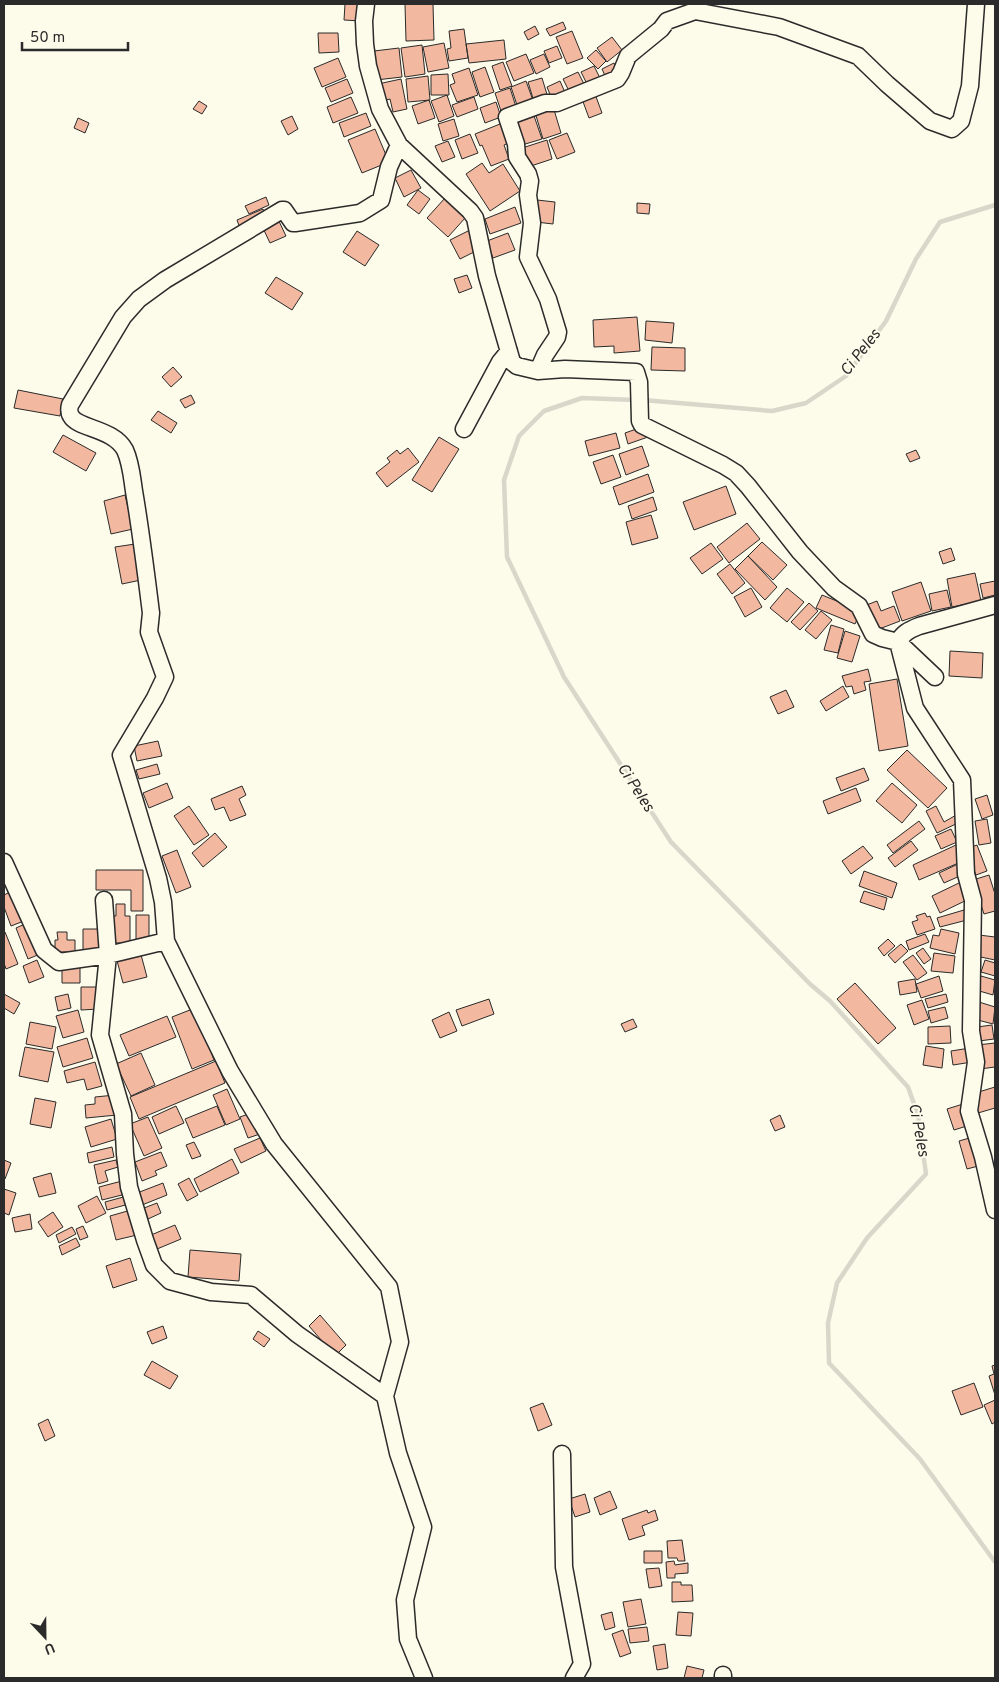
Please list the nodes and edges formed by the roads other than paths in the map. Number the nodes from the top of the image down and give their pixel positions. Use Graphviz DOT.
graph roads {
  1 [pos="366,4"];
  2 [pos="976,4"];
  3 [pos="400,145"];
  4 [pos="509,351"];
  5 [pos="538,371"];
  6 [pos="464,429"];
  7 [pos="995,605"];
  8 [pos="898,642"];
  9 [pos="934,677"];
  10 [pos="4,862"];
  11 [pos="104,900"];
  12 [pos="166,941"];
  13 [pos="108,955"];
  14 [pos="995,1210"];
  15 [pos="385,1396"];
  16 [pos="562,1454"];
  17 [pos="424,1678"];
  18 [pos="574,1678"];
  1 -- 3 [label="street"];
  2 -- 5 [label="street"];
  3 -- 4 [label="street"];
  3 -- 12 [label="street"];
  4 -- 5 [label="street"];
  4 -- 6 [label="street"];
  5 -- 8 [label="street"];
  7 -- 8 [label="street"];
  8 -- 9 [label="street"];
  8 -- 14 [label="street"];
  10 -- 13 [label="street"];
  11 -- 13 [label="street"];
  12 -- 13 [label="street"];
  12 -- 15 [label="street"];
  13 -- 15 [label="street"];
  15 -- 17 [label="street"];
  16 -- 18 [label="street"];
}
